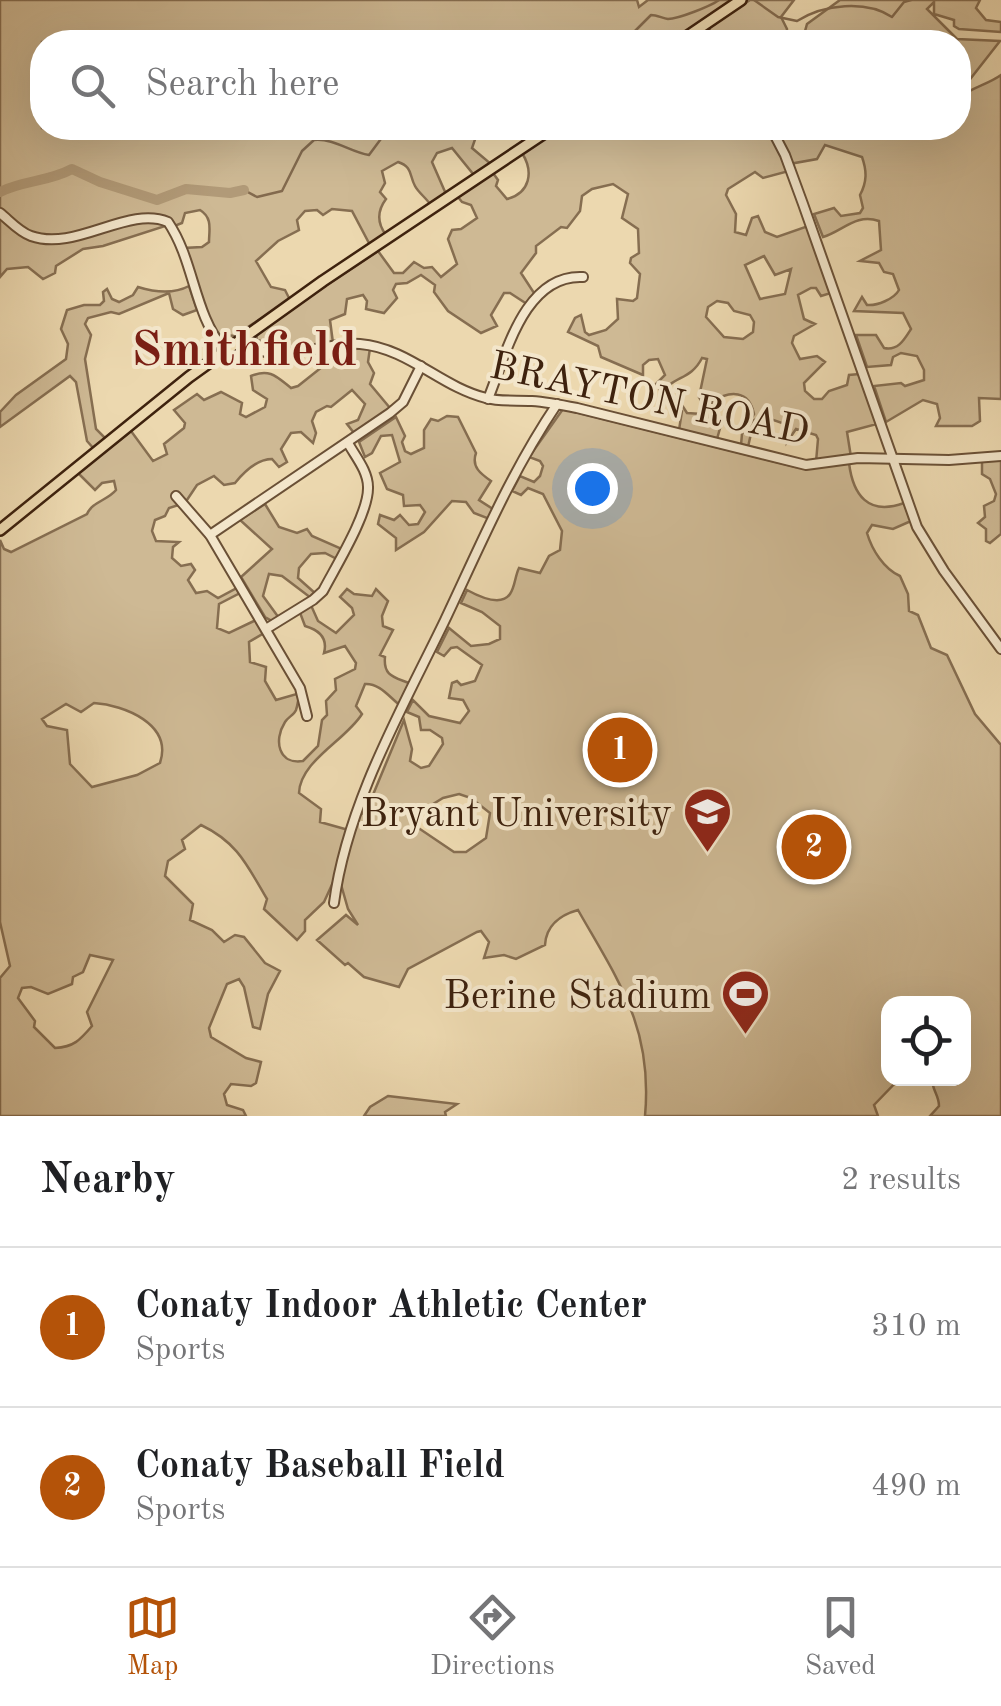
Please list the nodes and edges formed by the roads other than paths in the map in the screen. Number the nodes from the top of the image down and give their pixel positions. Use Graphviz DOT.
graph roads {
  1 [pos="741,0"];
  2 [pos="697,30"];
  3 [pos="534,140"];
  4 [pos="777,140"];
  5 [pos="0,212"];
  6 [pos="583,277"];
  7 [pos="242,340"];
  8 [pos="225,351"];
  9 [pos="421,366"];
  10 [pos="488,399"];
  11 [pos="557,404"];
  12 [pos="348,443"];
  13 [pos="1001,456"];
  14 [pos="892,457"];
  15 [pos="176,496"];
  16 [pos="0,530"];
  17 [pos="210,535"];
  18 [pos="266,629"];
  19 [pos="1001,650"];
  20 [pos="307,716"];
  21 [pos="334,903"];
  1 -- 2 [label="main road"];
  3 -- 7 [label="main road"];
  4 -- 14 [label="street"];
  5 -- 8 [label="street"];
  6 -- 10 [label="street"];
  7 -- 8 [label="main road"];
  7 -- 9 [label="street, BRAYTON ROAD"];
  8 -- 16 [label="main road"];
  9 -- 10 [label="street, BRAYTON ROAD"];
  9 -- 12 [label="street"];
  10 -- 11 [label="street, BRAYTON ROAD"];
  11 -- 14 [label="street, BRAYTON ROAD"];
  11 -- 21 [label="street"];
  12 -- 17 [label="street"];
  12 -- 18 [label="street"];
  13 -- 14 [label="street, BRAYTON ROAD"];
  14 -- 19 [label="street"];
  15 -- 17 [label="street"];
  17 -- 18 [label="street"];
  18 -- 20 [label="street"];
}
